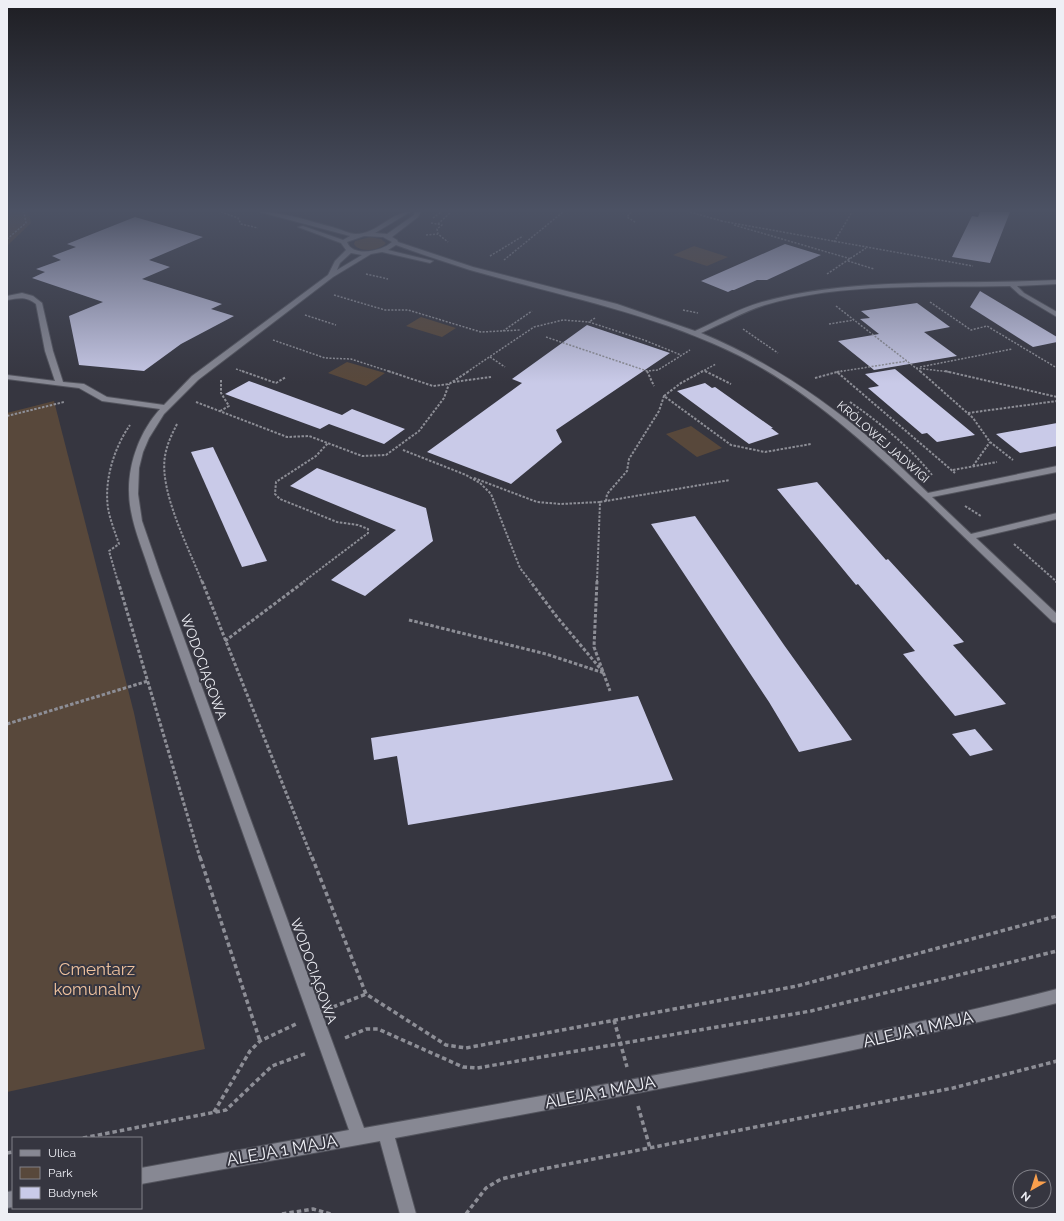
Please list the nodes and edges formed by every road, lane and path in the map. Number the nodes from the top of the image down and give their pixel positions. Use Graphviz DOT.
graph roads {
  1 [pos="334,269"];
  2 [pos="343,269"];
  3 [pos="474,269"];
  4 [pos="476,269"];
  5 [pos="834,269"];
  6 [pos="479,270"];
  7 [pos="362,273"];
  8 [pos="331,276"];
  9 [pos="822,276"];
  10 [pos="388,279"];
  11 [pos="1057,282"];
  12 [pos="1011,283"];
  13 [pos="328,293"];
  14 [pos="7,298"];
  15 [pos="925,299"];
  16 [pos="836,306"];
  17 [pos="306,310"];
  18 [pos="532,311"];
  19 [pos="592,313"];
  20 [pos="1057,315"];
  21 [pos="854,320"];
  22 [pos="589,322"];
  23 [pos="829,324"];
  24 [pos="336,325"];
  25 [pos="748,325"];
  26 [pos="520,330"];
  27 [pos="502,331"];
  28 [pos="696,333"];
  29 [pos="274,334"];
  30 [pos="546,337"];
  31 [pos="688,346"];
  32 [pos="1012,349"];
  33 [pos="681,354"];
  34 [pos="780,354"];
  35 [pos="490,356"];
  36 [pos="907,361"];
  37 [pos="238,363"];
  38 [pos="716,364"];
  39 [pos="505,367"];
  40 [pos="916,368"];
  41 [pos="1057,368"];
  42 [pos="704,370"];
  43 [pos="646,371"];
  44 [pos="837,372"];
  45 [pos="809,374"];
  46 [pos="7,377"];
  47 [pos="286,377"];
  48 [pos="491,377"];
  49 [pos="216,380"];
  50 [pos="452,382"];
  51 [pos="60,383"];
  52 [pos="448,384"];
  53 [pos="731,384"];
  54 [pos="654,386"];
  55 [pos="664,396"];
  56 [pos="197,397"];
  57 [pos="1057,397"];
  58 [pos="69,400"];
  59 [pos="194,401"];
  60 [pos="1057,401"];
  61 [pos="191,405"];
  62 [pos="165,407"];
  63 [pos="220,411"];
  64 [pos="968,413"];
  65 [pos="7,416"];
  66 [pos="180,420"];
  67 [pos="990,442"];
  68 [pos="328,443"];
  69 [pos="811,444"];
  70 [pos="403,450"];
  71 [pos="1012,459"];
  72 [pos="1019,461"];
  73 [pos="973,466"];
  74 [pos="1057,469"];
  75 [pos="952,470"];
  76 [pos="466,475"];
  77 [pos="730,480"];
  78 [pos="962,488"];
  79 [pos="926,496"];
  80 [pos="606,501"];
  81 [pos="600,502"];
  82 [pos="1057,516"];
  83 [pos="969,537"];
  84 [pos="409,620"];
  85 [pos="1057,620"];
  86 [pos="225,641"];
  87 [pos="604,674"];
  88 [pos="148,681"];
  89 [pos="610,690"];
  90 [pos="7,724"];
  91 [pos="1057,916"];
  92 [pos="1057,952"];
  93 [pos="1057,996"];
  94 [pos="260,1041"];
  95 [pos="326,1045"];
  96 [pos="1057,1061"];
  97 [pos="214,1112"];
  98 [pos="385,1131"];
  99 [pos="358,1136"];
  100 [pos="88,1137"];
  101 [pos="142,1176"];
  102 [pos="282,1214"];
  103 [pos="331,1214"];
  104 [pos="408,1214"];
  105 [pos="466,1214"];
  1 -- 8 [label="street, WODOCIĄGOWA"];
  2 -- 8 [label="street, WODOCIĄGOWA"];
  3 -- 6 [label="street, KRÓLOWEJ JADWIGI"];
  4 -- 6 [label="street, KRÓLOWEJ JADWIGI"];
  5 -- 9 [label="path"];
  6 -- 28 [label="street, KRÓLOWEJ JADWIGI"];
  7 -- 10 [label="path"];
  8 -- 62 [label="street, WODOCIĄGOWA"];
  11 -- 12 [label="street"];
  12 -- 20 [label="street"];
  12 -- 28 [label="street"];
  13 -- 27 [label="path"];
  14 -- 51 [label="street"];
  15 -- 41 [label="path"];
  16 -- 21 [label="path"];
  17 -- 24 [label="path"];
  18 -- 27 [label="path"];
  19 -- 22 [label="path"];
  21 -- 23 [label="path"];
  21 -- 36 [label="path"];
  22 -- 33 [label="path"];
  22 -- 35 [label="path"];
  25 -- 34 [label="path"];
  26 -- 27 [label="path"];
  28 -- 79 [label="street, KRÓLOWEJ JADWIGI"];
  29 -- 52 [label="path"];
  30 -- 43 [label="path"];
  31 -- 33 [label="path"];
  32 -- 40 [label="path"];
  33 -- 43 [label="path"];
  35 -- 39 [label="path"];
  35 -- 50 [label="path"];
  36 -- 40 [label="path"];
  36 -- 44 [label="path"];
  37 -- 47 [label="path"];
  38 -- 42 [label="path"];
  40 -- 57 [label="path"];
  40 -- 64 [label="path"];
  42 -- 53 [label="path"];
  42 -- 55 [label="path"];
  43 -- 54 [label="path"];
  44 -- 45 [label="path"];
  44 -- 75 [label="path"];
  46 -- 51 [label="street"];
  48 -- 50 [label="path"];
  49 -- 63 [label="path"];
  50 -- 52 [label="path"];
  51 -- 62 [label="street"];
  52 -- 68 [label="path"];
  55 -- 69 [label="path"];
  55 -- 80 [label="path"];
  56 -- 59 [label="path"];
  58 -- 65 [label="path"];
  59 -- 61 [label="path"];
  59 -- 63 [label="path"];
  60 -- 64 [label="path"];
  62 -- 95 [label="street, WODOCIĄGOWA"];
  63 -- 68 [label="path"];
  64 -- 67 [label="path"];
  66 -- 86 [label="path"];
  67 -- 71 [label="path"];
  67 -- 73 [label="path"];
  68 -- 86 [label="path"];
  70 -- 76 [label="path"];
  71 -- 72 [label="path"];
  71 -- 73 [label="path"];
  73 -- 75 [label="path"];
  74 -- 78 [label="street"];
  75 -- 78 [label="path"];
  76 -- 81 [label="path"];
  76 -- 87 [label="path"];
  77 -- 80 [label="path"];
  78 -- 79 [label="street"];
  79 -- 83 [label="street, KRÓLOWEJ JADWIGI"];
  80 -- 81 [label="path"];
  81 -- 87 [label="path"];
  82 -- 83 [label="street"];
  83 -- 85 [label="street, KRÓLOWEJ JADWIGI"];
  84 -- 87 [label="path"];
  86 -- 91 [label="path"];
  87 -- 89 [label="path"];
  88 -- 90 [label="path"];
  92 -- 95 [label="path"];
  93 -- 98 [label="street, ALEJA 1 MAJA"];
  94 -- 97 [label="path"];
  95 -- 97 [label="path"];
  95 -- 99 [label="street, WODOCIĄGOWA"];
  96 -- 105 [label="path"];
  97 -- 100 [label="path"];
  98 -- 99 [label="street, ALEJA 1 MAJA"];
  98 -- 104 [label="street"];
  99 -- 101 [label="street, ALEJA 1 MAJA"];
  102 -- 103 [label="path"];
}
